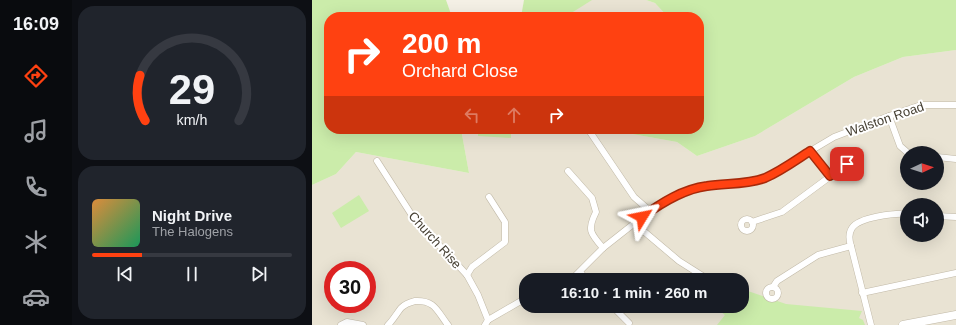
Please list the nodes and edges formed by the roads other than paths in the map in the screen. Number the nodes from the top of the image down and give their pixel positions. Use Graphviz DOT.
graph roads {
  1 [pos="956,105"];
  2 [pos="889,116"];
  3 [pos="591,134"];
  4 [pos="900,146"];
  5 [pos="810,151"];
  6 [pos="944,158"];
  7 [pos="956,159"];
  8 [pos="377,161"];
  9 [pos="847,164"];
  10 [pos="568,171"];
  11 [pos="830,176"];
  12 [pos="489,197"];
  13 [pos="650,211"];
  14 [pos="900,214"];
  15 [pos="944,216"];
  16 [pos="956,217"];
  17 [pos="752,222"];
  18 [pos="634,223"];
  19 [pos="851,246"];
  20 [pos="603,248"];
  21 [pos="580,272"];
  22 [pos="697,273"];
  23 [pos="956,273"];
  24 [pos="467,275"];
  25 [pos="772,286"];
  26 [pos="862,293"];
  27 [pos="519,302"];
  28 [pos="619,313"];
  29 [pos="956,314"];
  30 [pos="486,323"];
  31 [pos="629,323"];
  32 [pos="341,325"];
  33 [pos="363,325"];
  34 [pos="388,325"];
  35 [pos="448,325"];
  36 [pos="871,325"];
  37 [pos="903,325"];
  1 -- 2 [label="street, Walston Road"];
  2 -- 4 [label="street"];
  2 -- 5 [label="street, Walston Road"];
  3 -- 13 [label="street"];
  5 -- 11 [label="street"];
  5 -- 13 [label="street, Walston Road"];
  6 -- 7 [label="street"];
  8 -- 24 [label="street, Church Rise"];
  9 -- 11 [label="street"];
  10 -- 20 [label="street"];
  11 -- 17 [label="street"];
  12 -- 24 [label="street"];
  13 -- 18 [label="street, Walston Road"];
  14 -- 19 [label="street"];
  15 -- 16 [label="street"];
  18 -- 20 [label="street, Walston Road"];
  18 -- 22 [label="street"];
  19 -- 25 [label="street"];
  19 -- 26 [label="street"];
  20 -- 21 [label="street, Walston Road"];
  23 -- 26 [label="street"];
  24 -- 30 [label="street, Church Rise"];
  26 -- 36 [label="street"];
  27 -- 30 [label="street"];
  28 -- 31 [label="street"];
  29 -- 37 [label="street"];
  32 -- 33 [label="street"];
  34 -- 35 [label="street"];
}
